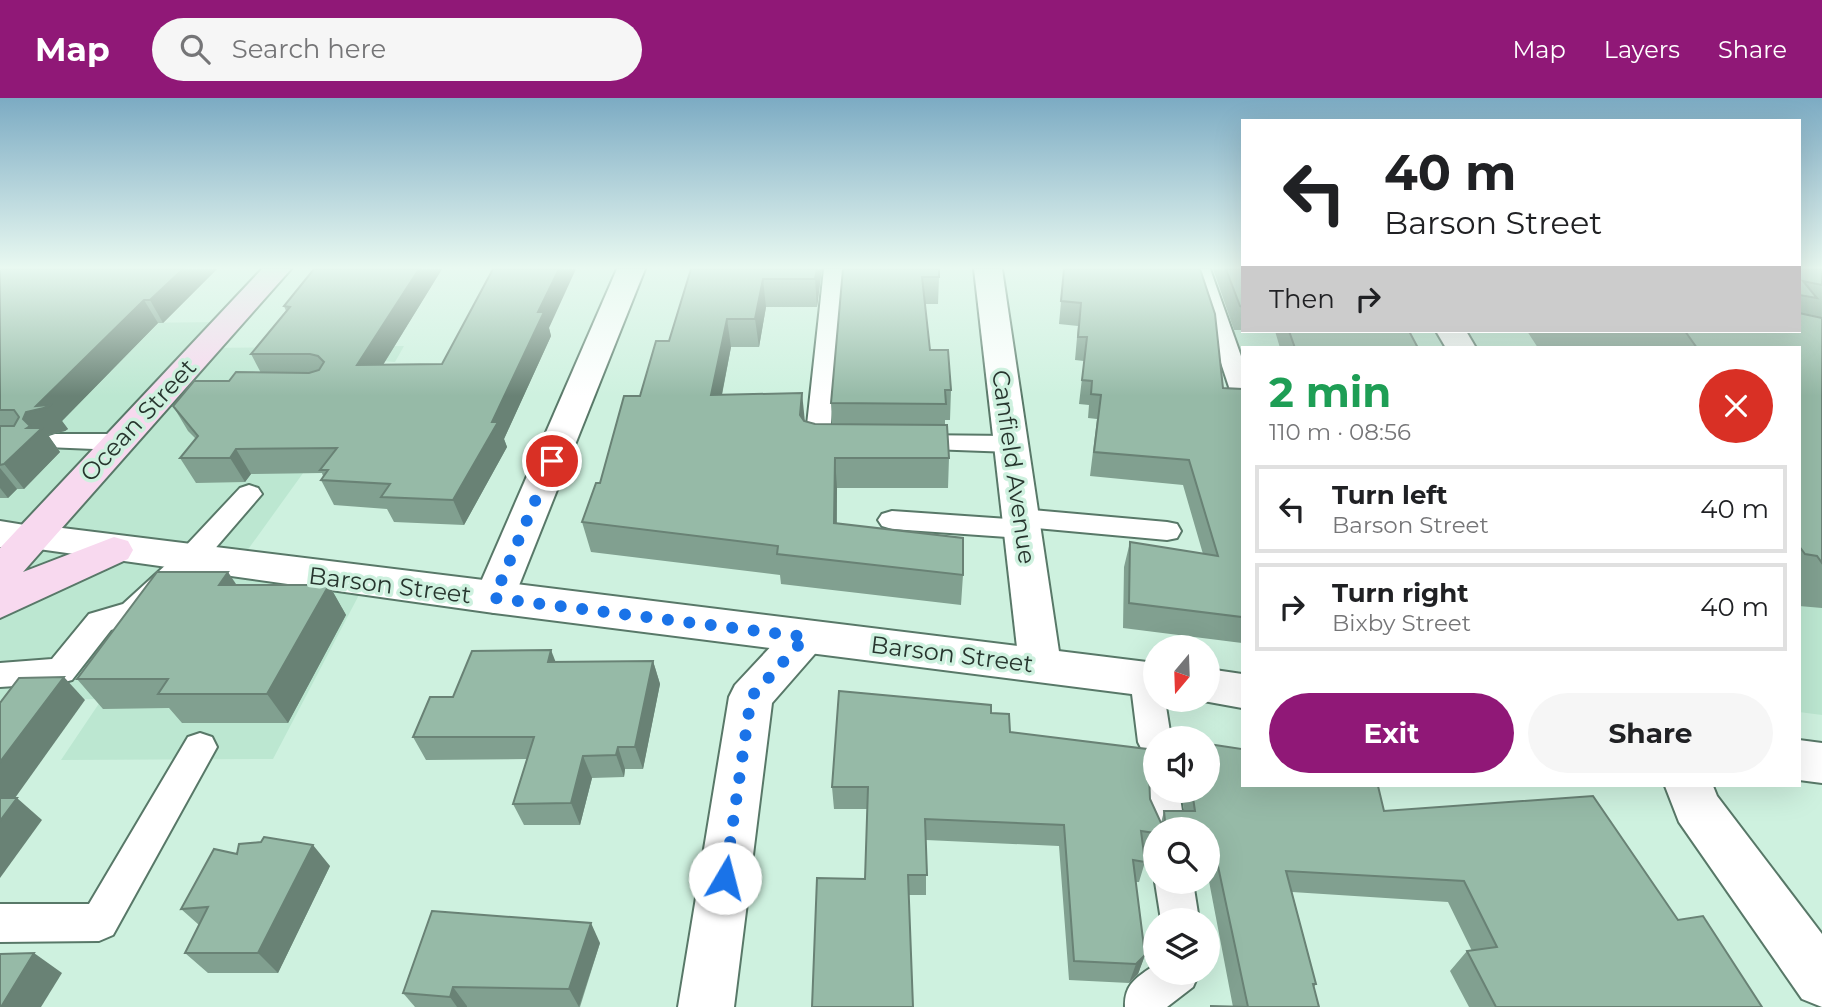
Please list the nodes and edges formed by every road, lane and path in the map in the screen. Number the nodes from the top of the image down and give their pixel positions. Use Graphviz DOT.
graph roads {
  1 [pos="238,311"];
  2 [pos="613,311"];
  3 [pos="830,311"];
  4 [pos="994,311"];
  5 [pos="1215,311"];
  6 [pos="168,387"];
  7 [pos="1241,387"];
  8 [pos="205,388"];
  9 [pos="55,442"];
  10 [pos="117,442"];
  11 [pos="858,443"];
  12 [pos="885,443"];
  13 [pos="1011,444"];
  14 [pos="249,494"];
  15 [pos="892,520"];
  16 [pos="1022,524"];
  17 [pos="1167,531"];
  18 [pos="15,536"];
  19 [pos="114,550"];
  20 [pos="190,559"];
  21 [pos="0,573"];
  22 [pos="494,598"];
  23 [pos="0,603"];
  24 [pos="806,637"];
  25 [pos="1040,665"];
  26 [pos="0,675"];
  27 [pos="1143,678"];
  28 [pos="1220,688"];
  29 [pos="1241,691"];
  30 [pos="200,747"];
  31 [pos="1801,760"];
  32 [pos="1822,763"];
  33 [pos="1689,787"];
  34 [pos="0,923"];
  35 [pos="1822,979"];
  36 [pos="1162,985"];
  37 [pos="706,1007"];
  38 [pos="1146,1007"];
  1 -- 6 [label="main road, Ocean Street"];
  2 -- 22 [label="street"];
  3 -- 11 [label="lane"];
  4 -- 13 [label="street, Canfield Avenue"];
  5 -- 7 [label="lane"];
  6 -- 8 [label="lane"];
  6 -- 10 [label="main road, Ocean Street"];
  9 -- 10 [label="lane"];
  10 -- 18 [label="main road, Ocean Street"];
  12 -- 13 [label="lane"];
  13 -- 16 [label="street, Canfield Avenue"];
  14 -- 20 [label="lane"];
  15 -- 16 [label="lane"];
  16 -- 17 [label="lane"];
  16 -- 25 [label="street, Canfield Avenue"];
  18 -- 19 [label="street, Barson Street"];
  18 -- 21 [label="main road, Ocean Street"];
  19 -- 20 [label="street, Barson Street"];
  19 -- 23 [label="main road"];
  20 -- 22 [label="street, Barson Street"];
  20 -- 26 [label="lane"];
  22 -- 24 [label="street, Barson Street"];
  24 -- 25 [label="street, Barson Street"];
  24 -- 37 [label="street"];
  25 -- 27 [label="street, Barson Street"];
  28 -- 29 [label="street"];
  30 -- 34 [label="lane"];
  31 -- 32 [label="street"];
  33 -- 35 [label="street"];
  36 -- 38 [label="lane"];
}
